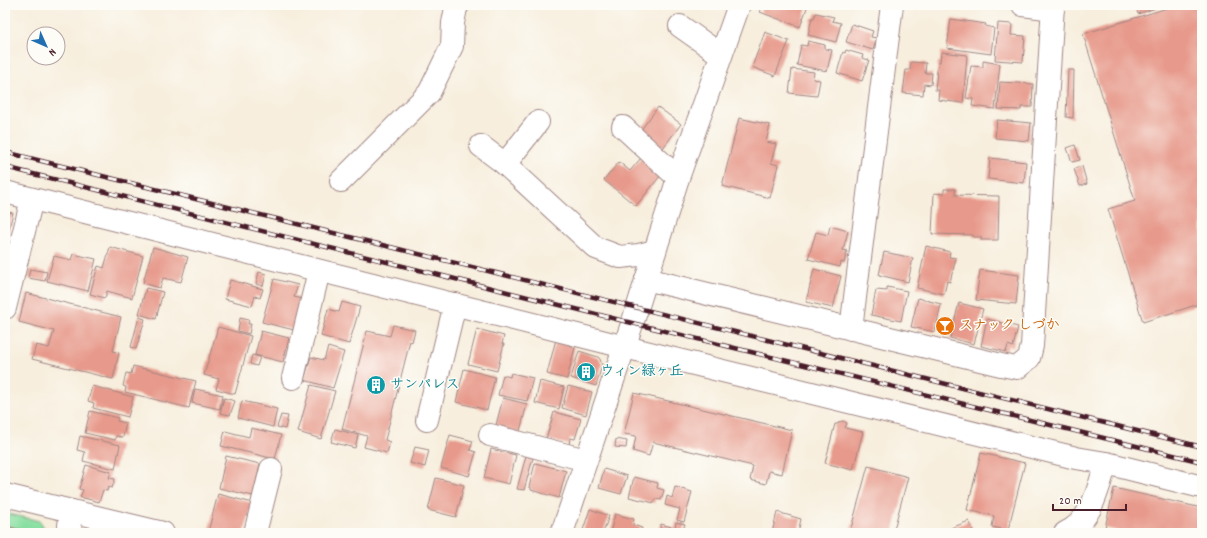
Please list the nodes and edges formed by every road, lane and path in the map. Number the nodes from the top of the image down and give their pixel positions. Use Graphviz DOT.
graph roads {
  1 [pos="458,5"];
  2 [pos="739,5"];
  3 [pos="892,5"];
  4 [pos="1023,5"];
  5 [pos="1053,7"];
  6 [pos="680,26"];
  7 [pos="721,55"];
  8 [pos="538,122"];
  9 [pos="623,127"];
  10 [pos="481,146"];
  11 [pos="505,164"];
  12 [pos="678,178"];
  13 [pos="341,181"];
  14 [pos="5,192"];
  15 [pos="32,199"];
  16 [pos="655,251"];
  17 [pos="319,271"];
  18 [pos="646,279"];
  19 [pos="8,280"];
  20 [pos="455,304"];
  21 [pos="5,308"];
  22 [pos="851,329"];
  23 [pos="625,347"];
  24 [pos="293,378"];
  25 [pos="427,420"];
  26 [pos="490,435"];
  27 [pos="586,460"];
  28 [pos="1106,463"];
  29 [pos="271,469"];
  30 [pos="1202,487"];
  31 [pos="5,495"];
  32 [pos="72,511"];
  33 [pos="72,533"];
  34 [pos="163,533"];
  35 [pos="255,533"];
  36 [pos="562,533"];
  37 [pos="1065,533"];
  1 -- 13 [label="street"];
  2 -- 7 [label="street"];
  3 -- 22 [label="street"];
  4 -- 5 [label="street"];
  5 -- 22 [label="street"];
  6 -- 7 [label="street"];
  7 -- 12 [label="street"];
  8 -- 11 [label="street"];
  9 -- 12 [label="street"];
  10 -- 11 [label="street"];
  11 -- 16 [label="street"];
  12 -- 16 [label="street"];
  14 -- 15 [label="street"];
  15 -- 17 [label="street"];
  15 -- 19 [label="street"];
  16 -- 18 [label="street"];
  17 -- 20 [label="street"];
  17 -- 24 [label="street"];
  18 -- 22 [label="street"];
  18 -- 23 [label="street"];
  19 -- 21 [label="street"];
  20 -- 23 [label="street"];
  20 -- 25 [label="street"];
  23 -- 27 [label="street"];
  23 -- 28 [label="street"];
  26 -- 27 [label="street"];
  27 -- 36 [label="street"];
  28 -- 30 [label="street"];
  28 -- 37 [label="street"];
  29 -- 35 [label="street"];
  31 -- 32 [label="street"];
  32 -- 33 [label="street"];
  32 -- 34 [label="street"];
}
